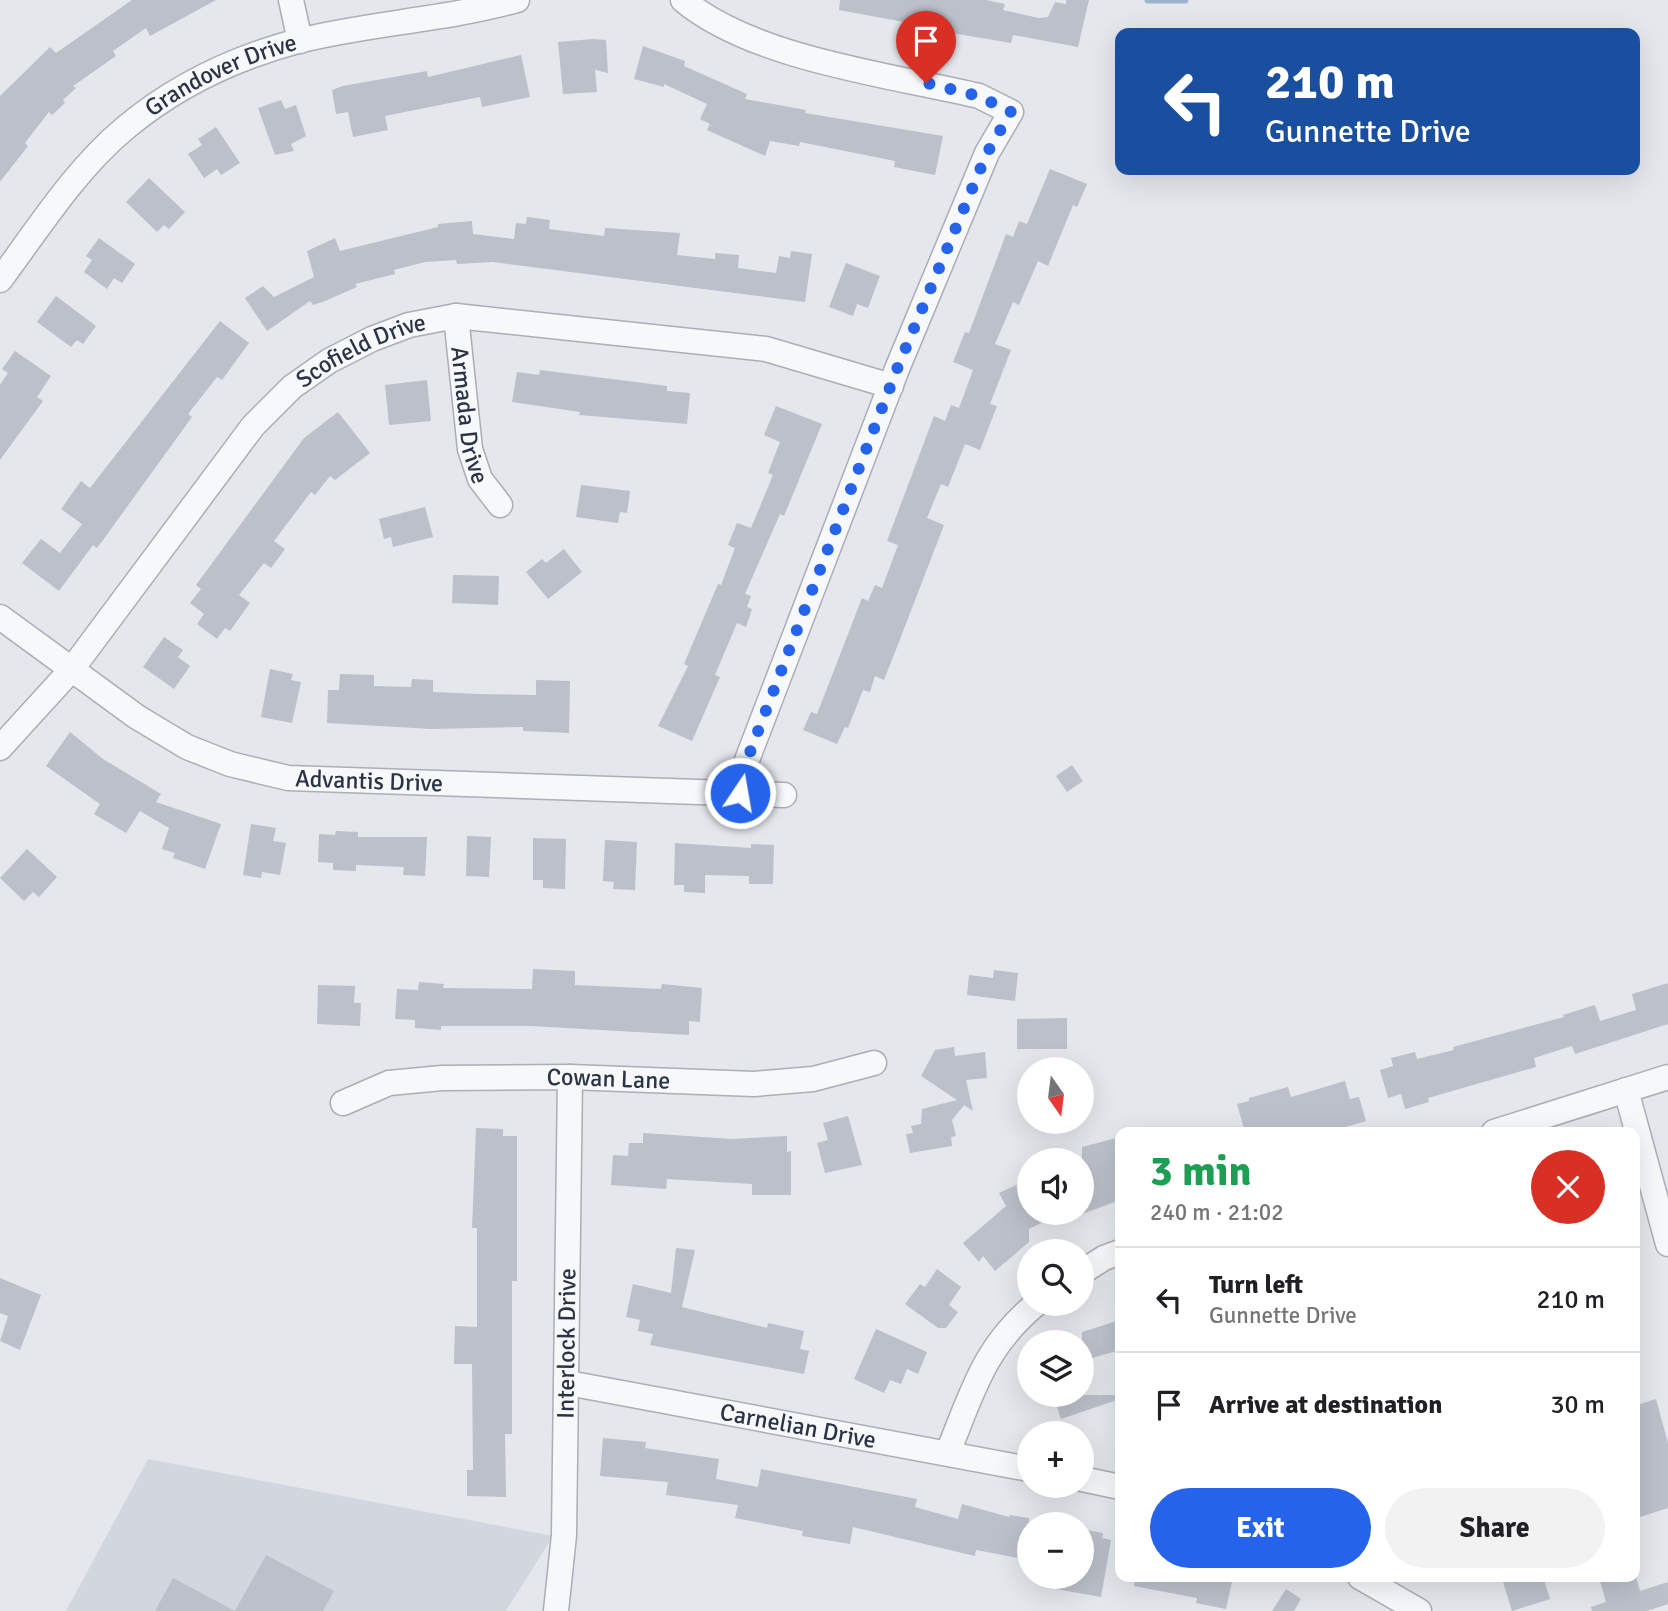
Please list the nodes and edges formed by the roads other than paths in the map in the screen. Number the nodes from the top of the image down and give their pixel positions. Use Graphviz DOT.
graph roads {
  1 [pos="291,0"];
  2 [pos="517,0"];
  3 [pos="683,0"];
  4 [pos="300,41"];
  5 [pos="0,280"];
  6 [pos="456,317"];
  7 [pos="891,386"];
  8 [pos="500,505"];
  9 [pos="0,617"];
  10 [pos="72,668"];
  11 [pos="0,748"];
  12 [pos="740,793"];
  13 [pos="784,795"];
  14 [pos="874,1063"];
  15 [pos="570,1077"];
  16 [pos="1668,1077"];
  17 [pos="1626,1090"];
  18 [pos="343,1103"];
  19 [pos="1510,1127"];
  20 [pos="1636,1127"];
  21 [pos="1640,1141"];
  22 [pos="1668,1244"];
  23 [pos="1115,1255"];
  24 [pos="1094,1266"];
  25 [pos="1021,1316"];
  26 [pos="568,1383"];
  27 [pos="948,1452"];
  28 [pos="1017,1466"];
  29 [pos="1094,1482"];
  30 [pos="1115,1486"];
  31 [pos="1376,1582"];
  32 [pos="556,1611"];
  33 [pos="1419,1611"];
  1 -- 4 [label="street"];
  2 -- 4 [label="street, Grandover Drive"];
  3 -- 7 [label="street"];
  4 -- 5 [label="street, Grandover Drive"];
  6 -- 7 [label="street, Scofield Drive"];
  6 -- 8 [label="street, Armada Drive"];
  6 -- 10 [label="street, Scofield Drive"];
  7 -- 12 [label="street"];
  9 -- 10 [label="street, Advantis Drive"];
  10 -- 11 [label="street, Scofield Drive"];
  10 -- 12 [label="street, Advantis Drive"];
  12 -- 13 [label="street, Advantis Drive"];
  14 -- 15 [label="street, Cowan Lane"];
  15 -- 18 [label="street, Cowan Lane"];
  15 -- 26 [label="street, Interlock Drive"];
  16 -- 17 [label="street"];
  17 -- 19 [label="street"];
  17 -- 20 [label="street"];
  21 -- 22 [label="street"];
  23 -- 24 [label="street"];
  25 -- 27 [label="street"];
  26 -- 27 [label="street, Carnelian Drive"];
  26 -- 32 [label="street, Interlock Drive"];
  27 -- 28 [label="street, Carnelian Drive"];
  29 -- 30 [label="street"];
  31 -- 33 [label="street"];
}
